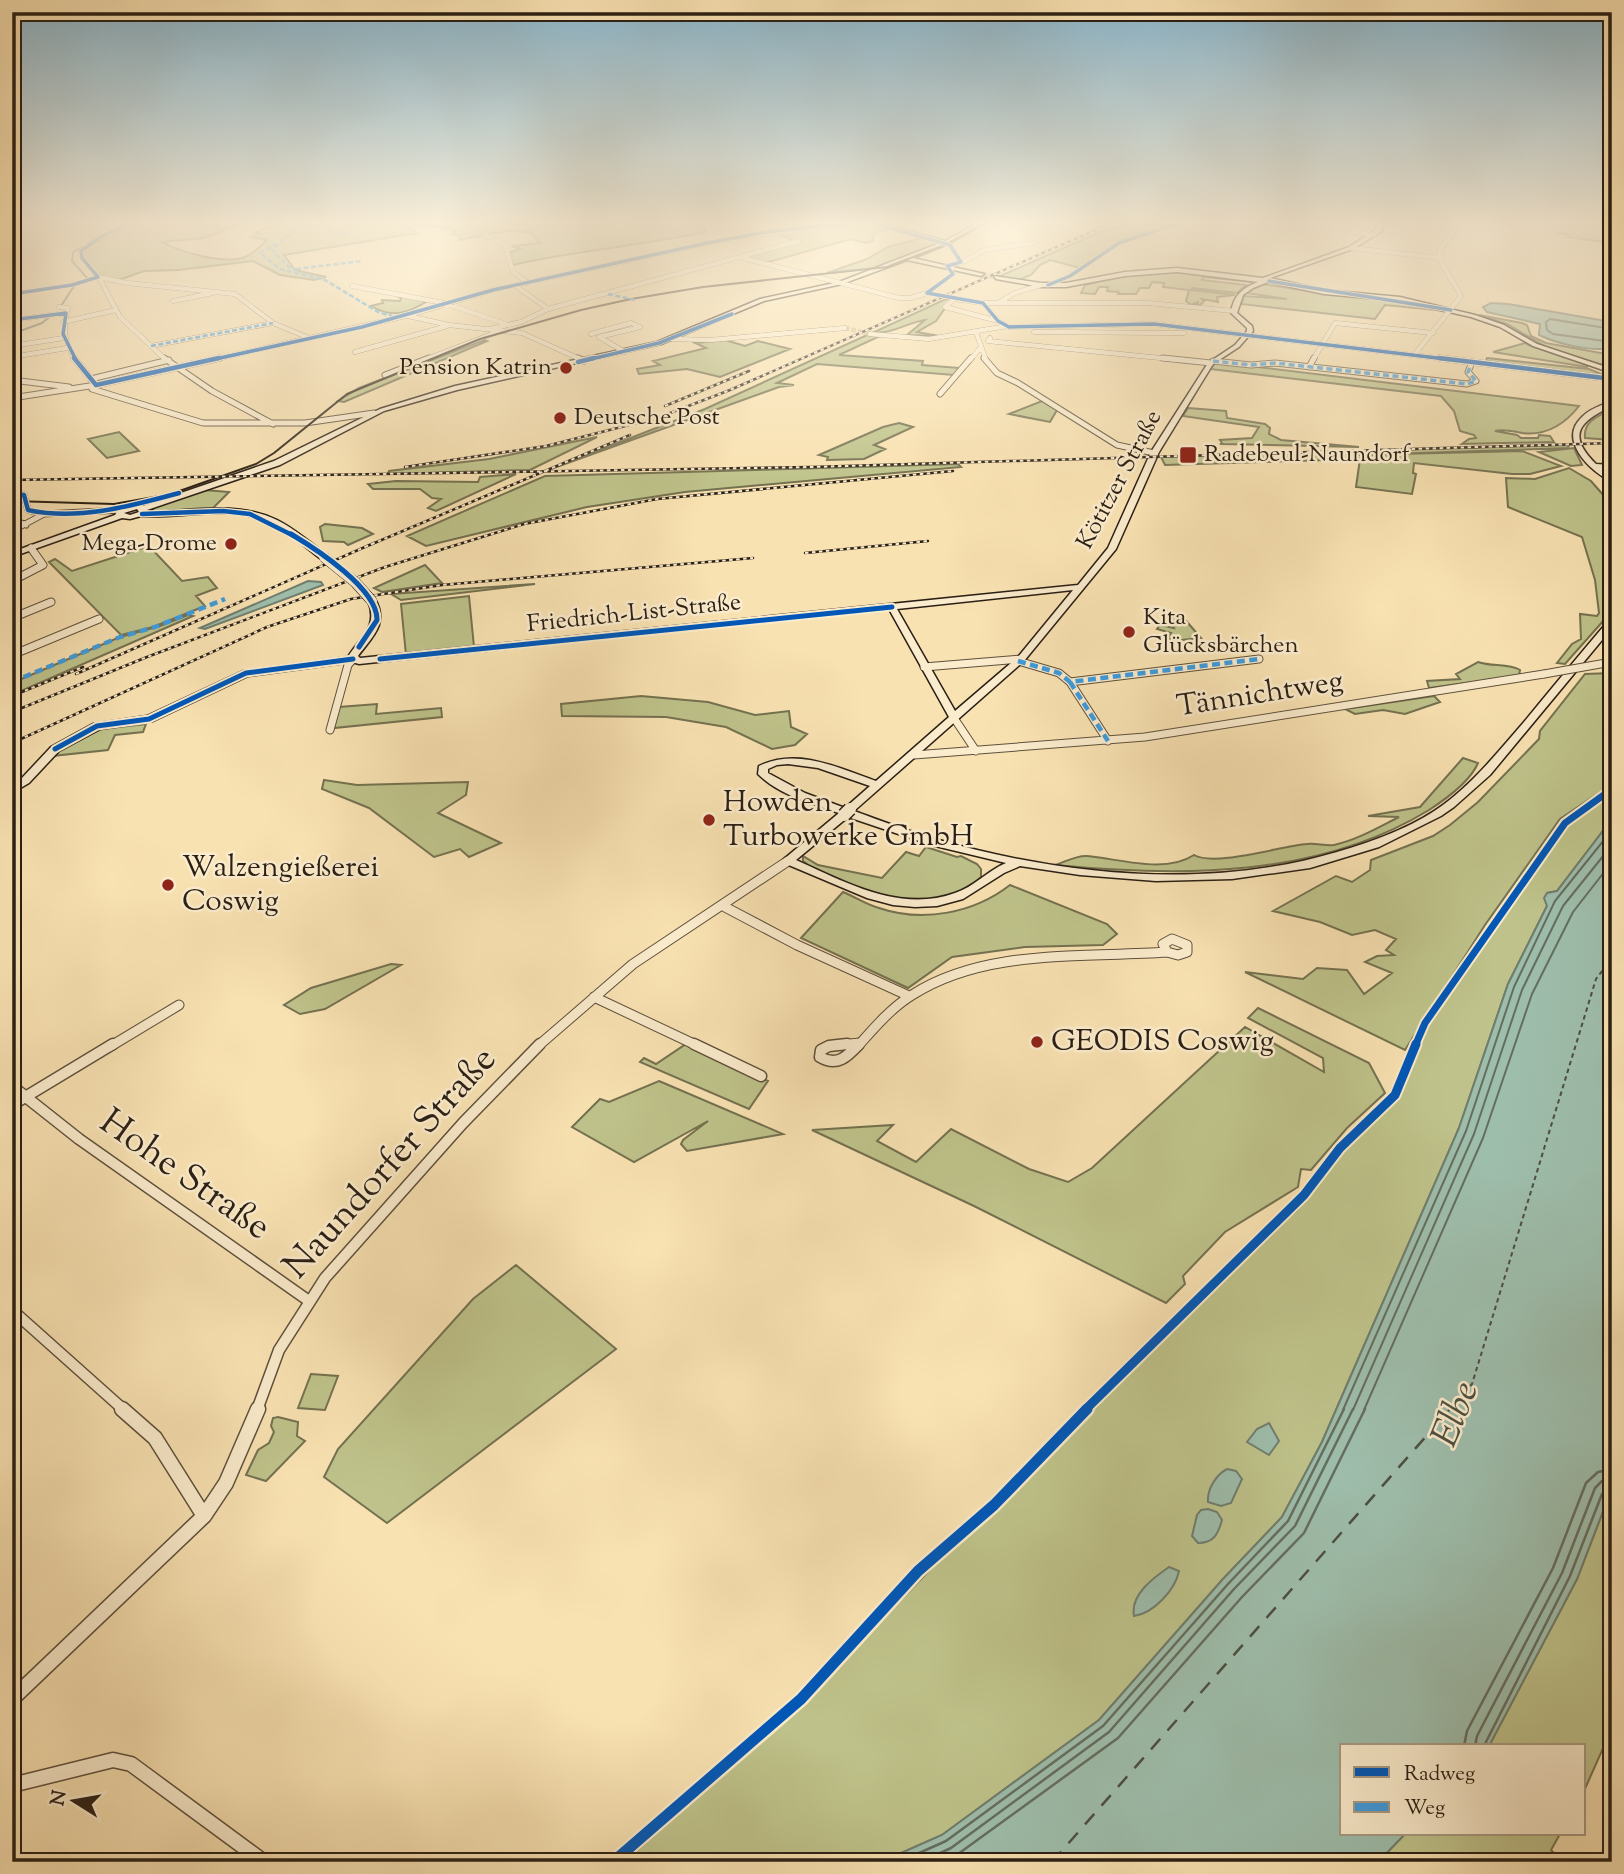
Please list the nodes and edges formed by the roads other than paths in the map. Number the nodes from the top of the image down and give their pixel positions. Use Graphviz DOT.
graph roads {
  1 [pos="68,308"];
  2 [pos="253,308"];
  3 [pos="428,308"];
  4 [pos="460,308"];
  5 [pos="742,308"];
  6 [pos="948,308"];
  7 [pos="988,308"];
  8 [pos="1207,308"];
  9 [pos="1444,308"];
  10 [pos="548,309"];
  11 [pos="116,310"];
  12 [pos="1451,310"];
  13 [pos="1234,311"];
  14 [pos="66,313"];
  15 [pos="406,316"];
  16 [pos="12,320"];
  17 [pos="998,321"];
  18 [pos="63,322"];
  19 [pos="273,323"];
  20 [pos="505,324"];
  21 [pos="449,325"];
  22 [pos="514,326"];
  23 [pos="1009,327"];
  24 [pos="1095,327"];
  25 [pos="605,328"];
  26 [pos="845,328"];
  27 [pos="490,329"];
  28 [pos="1027,329"];
  29 [pos="502,330"];
  30 [pos="976,332"];
  31 [pos="1200,332"];
  32 [pos="615,333"];
  33 [pos="1433,333"];
  34 [pos="870,334"];
  35 [pos="1246,335"];
  36 [pos="599,337"];
  37 [pos="64,338"];
  38 [pos="310,339"];
  39 [pos="672,339"];
  40 [pos="1322,344"];
  41 [pos="151,345"];
  42 [pos="12,346"];
  43 [pos="67,348"];
  44 [pos="979,349"];
  45 [pos="355,352"];
  46 [pos="625,352"];
  47 [pos="1415,354"];
  48 [pos="12,357"];
  49 [pos="169,360"];
  50 [pos="584,361"];
  51 [pos="1212,362"];
  52 [pos="1472,362"];
  53 [pos="1309,367"];
  54 [pos="178,368"];
  55 [pos="1612,371"];
  56 [pos="385,374"];
  57 [pos="91,379"];
  58 [pos="1612,379"];
  59 [pos="12,380"];
  60 [pos="96,385"];
  61 [pos="87,387"];
  62 [pos="74,389"];
  63 [pos="940,394"];
  64 [pos="12,398"];
  65 [pos="1612,403"];
  66 [pos="378,412"];
  67 [pos="273,424"];
  68 [pos="1154,453"];
  69 [pos="1592,467"];
  70 [pos="1612,467"];
  71 [pos="1612,480"];
  72 [pos="12,494"];
  73 [pos="142,511"];
  74 [pos="121,513"];
  75 [pos="44,514"];
  76 [pos="12,519"];
  77 [pos="26,524"];
  78 [pos="12,531"];
  79 [pos="31,548"];
  80 [pos="12,555"];
  81 [pos="12,581"];
  82 [pos="1081,587"];
  83 [pos="51,602"];
  84 [pos="891,607"];
  85 [pos="12,618"];
  86 [pos="99,619"];
  87 [pos="1612,622"];
  88 [pos="12,655"];
  89 [pos="353,659"];
  90 [pos="1259,659"];
  91 [pos="1019,660"];
  92 [pos="1609,662"];
  93 [pos="924,667"];
  94 [pos="1070,682"];
  95 [pos="954,718"];
  96 [pos="330,730"];
  97 [pos="1108,741"];
  98 [pos="976,751"];
  99 [pos="914,755"];
  100 [pos="878,785"];
  101 [pos="13,790"];
  102 [pos="788,861"];
  103 [pos="1016,863"];
  104 [pos="725,907"];
  105 [pos="1167,952"];
  106 [pos="594,996"];
  107 [pos="909,996"];
  108 [pos="179,1005"];
  109 [pos="860,1043"];
  110 [pos="761,1076"];
  111 [pos="12,1086"];
  112 [pos="26,1096"];
  113 [pos="12,1105"];
  114 [pos="309,1301"];
  115 [pos="12,1310"];
  116 [pos="204,1516"];
  117 [pos="12,1699"];
  118 [pos="12,1786"];
  119 [pos="264,1862"];
  1 -- 14 [label="street"];
  2 -- 19 [label="street"];
  3 -- 15 [label="street"];
  4 -- 20 [label="street"];
  5 -- 39 [label="street"];
  6 -- 17 [label="street"];
  7 -- 17 [label="street"];
  8 -- 13 [label="street"];
  9 -- 12 [label="street"];
  10 -- 20 [label="street"];
  11 -- 18 [label="street"];
  11 -- 41 [label="street"];
  12 -- 33 [label="street"];
  12 -- 55 [label="street"];
  13 -- 35 [label="street"];
  14 -- 16 [label="street"];
  14 -- 18 [label="street"];
  15 -- 21 [label="street"];
  15 -- 38 [label="street"];
  17 -- 23 [label="street"];
  18 -- 37 [label="street"];
  19 -- 38 [label="street"];
  19 -- 41 [label="street"];
  20 -- 22 [label="street"];
  20 -- 27 [label="street"];
  21 -- 27 [label="street"];
  21 -- 45 [label="street"];
  23 -- 28 [label="street"];
  23 -- 30 [label="street"];
  24 -- 28 [label="street"];
  24 -- 28 [label="street"];
  24 -- 31 [label="street"];
  24 -- 31 [label="street"];
  25 -- 32 [label="street"];
  25 -- 32 [label="street"];
  25 -- 36 [label="street"];
  26 -- 39 [label="street"];
  27 -- 29 [label="street"];
  29 -- 50 [label="street"];
  29 -- 56 [label="street"];
  30 -- 34 [label="street"];
  30 -- 44 [label="street"];
  31 -- 35 [label="street"];
  32 -- 36 [label="street"];
  33 -- 40 [label="street"];
  33 -- 47 [label="street"];
  35 -- 40 [label="street"];
  35 -- 51 [label="street, Kötitzer Straße"];
  36 -- 46 [label="street"];
  37 -- 42 [label="street"];
  37 -- 43 [label="street"];
  38 -- 54 [label="street"];
  39 -- 46 [label="street"];
  40 -- 47 [label="street"];
  40 -- 53 [label="street"];
  41 -- 49 [label="street"];
  43 -- 48 [label="street"];
  43 -- 57 [label="street"];
  44 -- 51 [label="street"];
  44 -- 63 [label="street"];
  44 -- 68 [label="street"];
  46 -- 50 [label="street"];
  47 -- 52 [label="street"];
  49 -- 54 [label="street"];
  49 -- 57 [label="street"];
  50 -- 66 [label="street"];
  51 -- 53 [label="street"];
  51 -- 68 [label="street, Kötitzer Straße"];
  52 -- 53 [label="street"];
  52 -- 58 [label="street"];
  54 -- 60 [label="street"];
  54 -- 67 [label="street"];
  57 -- 60 [label="street"];
  59 -- 62 [label="street"];
  60 -- 61 [label="street"];
  61 -- 62 [label="street"];
  61 -- 67 [label="street"];
  62 -- 64 [label="street"];
  65 -- 69 [label="street"];
  66 -- 67 [label="street"];
  66 -- 73 [label="street"];
  68 -- 82 [label="street, Kötitzer Straße"];
  69 -- 70 [label="street"];
  69 -- 71 [label="street"];
  72 -- 75 [label="street"];
  73 -- 74 [label="street"];
  73 -- 89 [label="street, bridge"];
  74 -- 75 [label="street"];
  74 -- 79 [label="street"];
  75 -- 77 [label="street"];
  76 -- 77 [label="street"];
  77 -- 78 [label="street"];
  79 -- 80 [label="street"];
  79 -- 81 [label="street"];
  82 -- 84 [label="street, Friedrich-List-Straße"];
  82 -- 91 [label="street, Kötitzer Straße"];
  83 -- 85 [label="street"];
  84 -- 89 [label="street, Friedrich-List-Straße"];
  84 -- 93 [label="street"];
  86 -- 88 [label="street"];
  87 -- 103 [label="street"];
  89 -- 96 [label="street"];
  89 -- 101 [label="street, Friedrich-List-Straße"];
  90 -- 94 [label="street"];
  91 -- 93 [label="street"];
  91 -- 94 [label="street"];
  91 -- 95 [label="street, Kötitzer Straße"];
  92 -- 97 [label="street, Tännichtweg, bridge"];
  93 -- 95 [label="street"];
  94 -- 97 [label="street"];
  95 -- 98 [label="street"];
  95 -- 99 [label="street, Kötitzer Straße"];
  97 -- 98 [label="street, Tännichtweg"];
  98 -- 99 [label="street, Tännichtweg"];
  99 -- 100 [label="street, Naundorfer Straße"];
  100 -- 102 [label="street, Naundorfer Straße"];
  100 -- 103 [label="street"];
  102 -- 103 [label="street"];
  102 -- 104 [label="street, Naundorfer Straße"];
  104 -- 106 [label="street, Naundorfer Straße"];
  104 -- 107 [label="street"];
  105 -- 107 [label="street"];
  106 -- 110 [label="street"];
  106 -- 114 [label="street, Naundorfer Straße"];
  107 -- 109 [label="street"];
  108 -- 112 [label="street"];
  111 -- 112 [label="street, Hohe Straße"];
  112 -- 113 [label="street"];
  112 -- 114 [label="street, Hohe Straße"];
  114 -- 116 [label="street, Naundorfer Straße"];
  115 -- 116 [label="street"];
  116 -- 117 [label="street, Naundorfer Straße"];
  118 -- 119 [label="street"];
}
